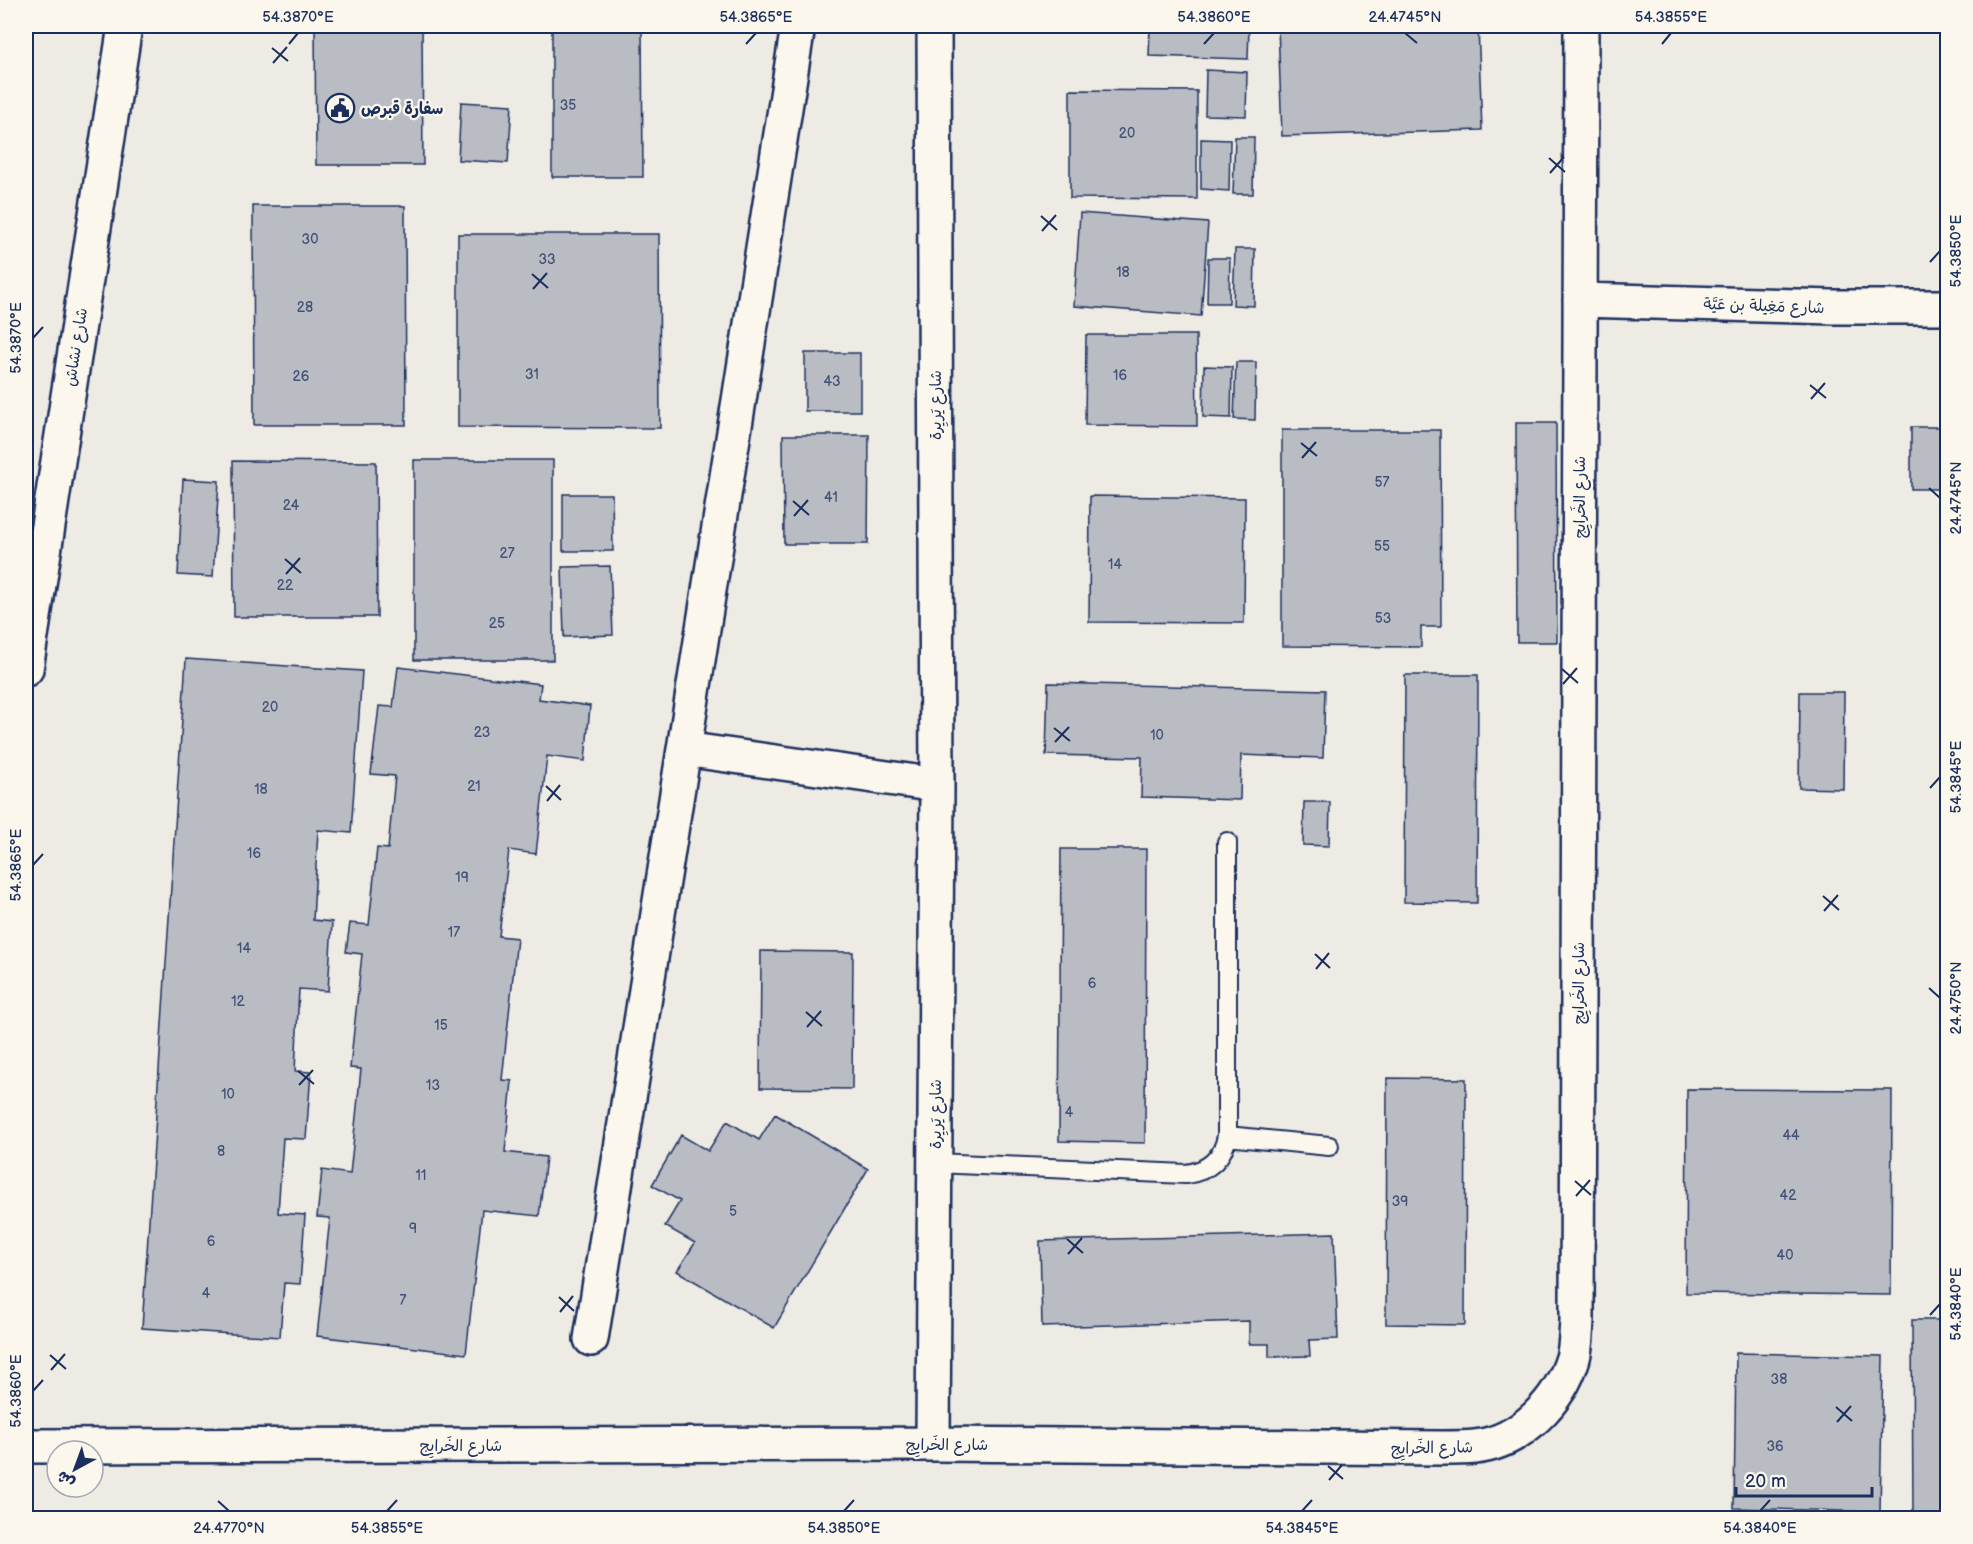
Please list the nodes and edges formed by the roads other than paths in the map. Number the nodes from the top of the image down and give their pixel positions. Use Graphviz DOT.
graph roads {
  1 [pos="125,26"];
  2 [pos="798,26"];
  3 [pos="934,26"];
  4 [pos="1581,26"];
  5 [pos="1580,300"];
  6 [pos="1947,307"];
  7 [pos="26,669"];
  8 [pos="684,749"];
  9 [pos="937,785"];
  10 [pos="1227,842"];
  11 [pos="1227,1136"];
  12 [pos="1329,1146"];
  13 [pos="934,1163"];
  14 [pos="591,1339"];
  15 [pos="933,1444"];
  16 [pos="26,1446"];
  1 -- 7 [label="street, شارع نشاش"];
  2 -- 8 [label="street"];
  3 -- 9 [label="street, شارع يَريِرة"];
  4 -- 5 [label="street, شارع الخَرايِج"];
  5 -- 6 [label="street, شارع مَغِيلة بن عَيَّة"];
  5 -- 15 [label="street, شارع الخَرايِج"];
  8 -- 9 [label="street"];
  8 -- 14 [label="street"];
  9 -- 13 [label="street, شارع يَريِرة"];
  10 -- 11 [label="lane"];
  11 -- 12 [label="lane"];
  11 -- 13 [label="lane"];
  13 -- 15 [label="street, شارع يَريِرة"];
  15 -- 16 [label="street, شارع الخَرايِج"];
}
